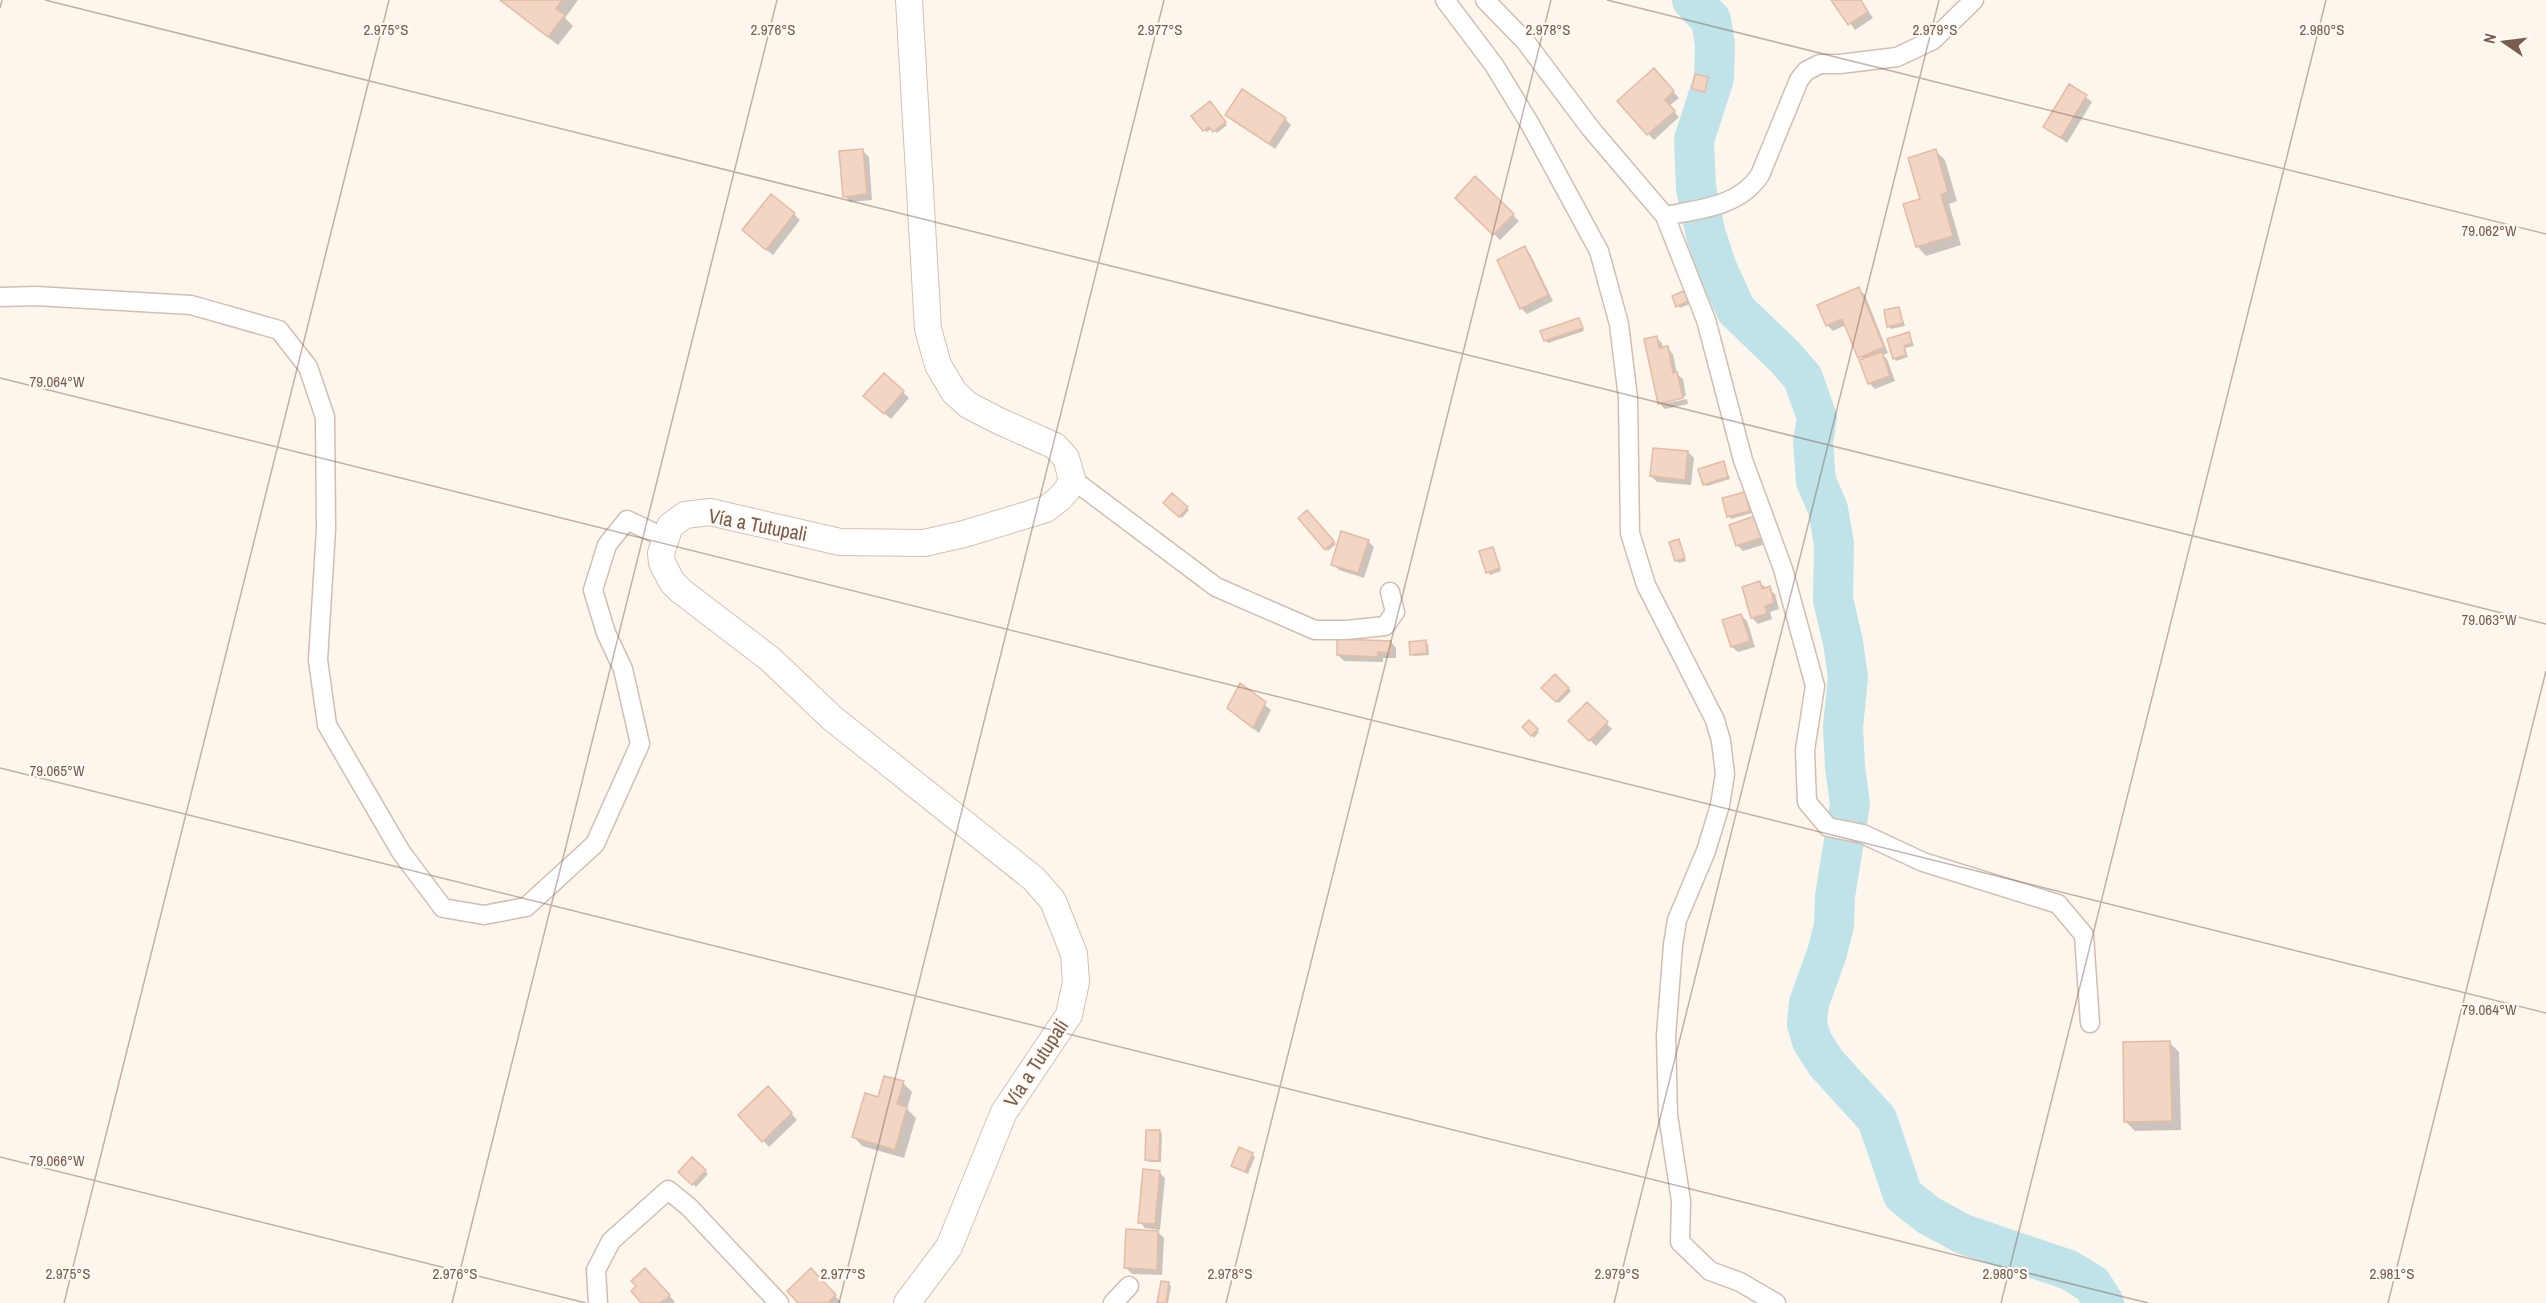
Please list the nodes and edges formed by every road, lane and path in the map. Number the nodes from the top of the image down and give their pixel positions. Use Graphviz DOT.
graph roads {
  1 [pos="909,0"];
  2 [pos="1444,0"];
  3 [pos="1485,0"];
  4 [pos="1974,0"];
  5 [pos="1665,216"];
  6 [pos="0,297"];
  7 [pos="1072,479"];
  8 [pos="665,538"];
  9 [pos="1390,592"];
  10 [pos="2090,1023"];
  11 [pos="1129,1286"];
  12 [pos="912,1302"];
  13 [pos="598,1303"];
  14 [pos="779,1303"];
  15 [pos="1113,1303"];
  16 [pos="1776,1303"];
  1 -- 7 [label="street"];
  2 -- 16 [label="street"];
  3 -- 5 [label="street"];
  4 -- 5 [label="street"];
  5 -- 10 [label="street"];
  6 -- 8 [label="street"];
  7 -- 8 [label="street, Vía a Tutupali"];
  7 -- 9 [label="street"];
  8 -- 12 [label="street, Vía a Tutupali"];
  11 -- 15 [label="street"];
  13 -- 14 [label="street"];
}
